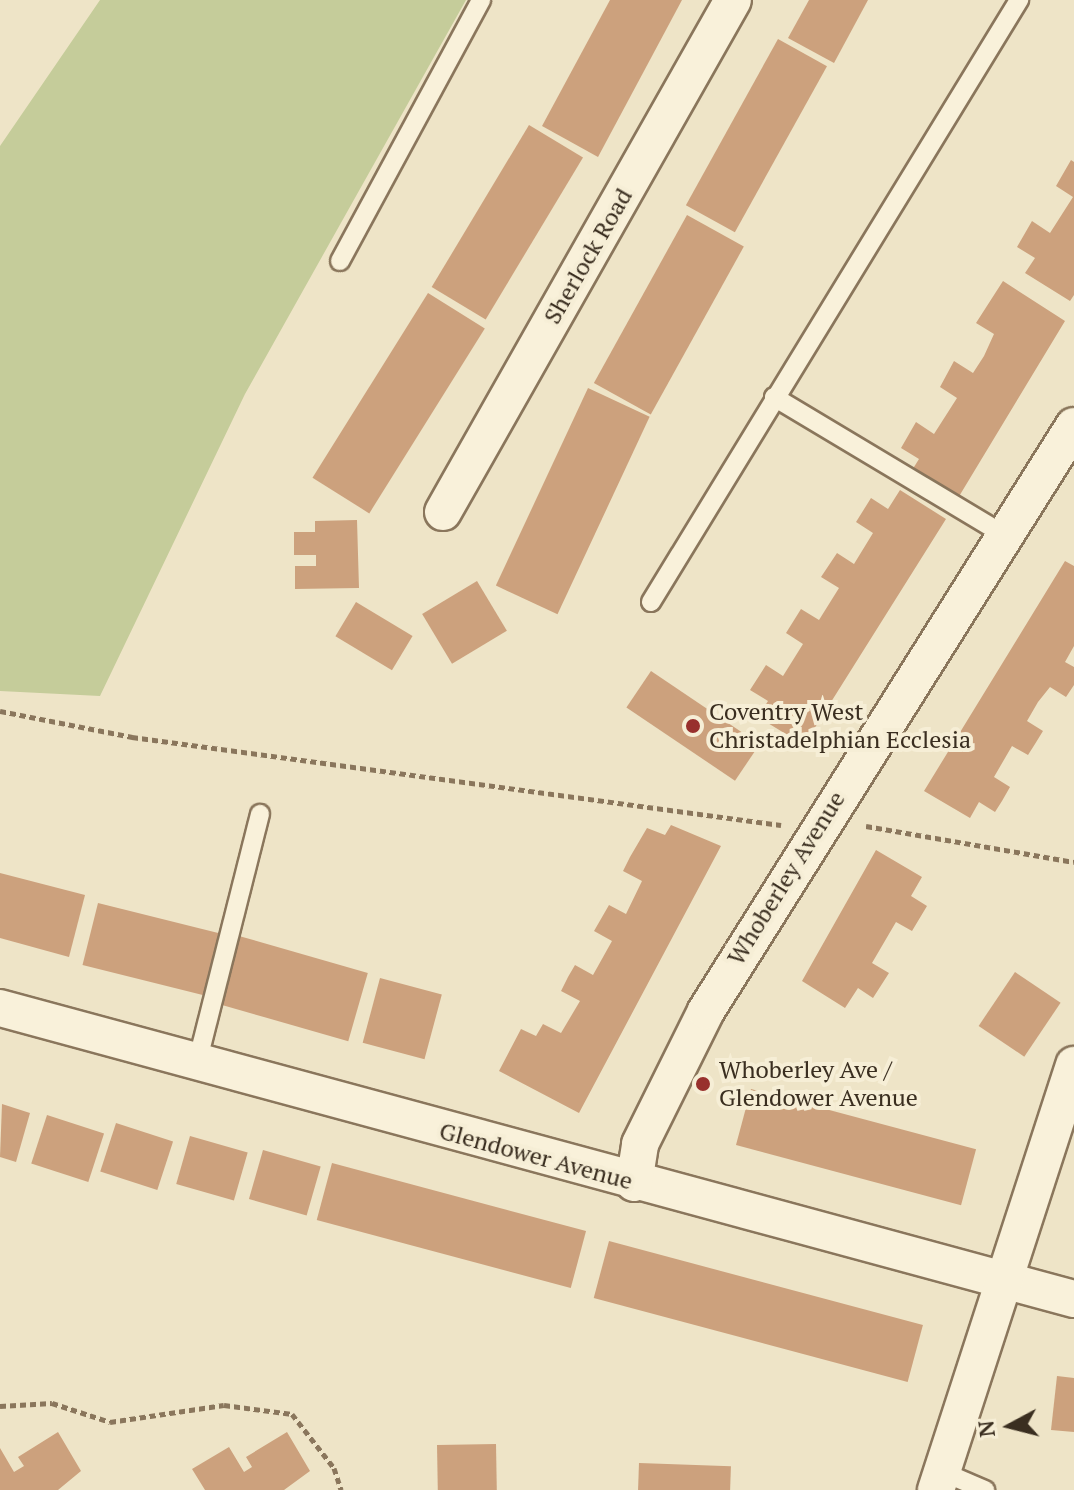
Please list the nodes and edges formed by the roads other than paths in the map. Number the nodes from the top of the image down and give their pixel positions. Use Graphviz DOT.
graph roads {
  1 [pos="481,0"];
  2 [pos="733,0"];
  3 [pos="1019,0"];
  4 [pos="340,261"];
  5 [pos="774,397"];
  6 [pos="1074,426"];
  7 [pos="443,512"];
  8 [pos="1006,536"];
  9 [pos="651,602"];
  10 [pos="260,814"];
  11 [pos="0,1008"];
  12 [pos="197,1063"];
  13 [pos="1074,1065"];
  14 [pos="634,1183"];
  15 [pos="1001,1279"];
  16 [pos="1074,1299"];
  17 [pos="940,1481"];
  18 [pos="985,1490"];
  1 -- 4 [label="lane"];
  2 -- 7 [label="street, Sherlock Road"];
  3 -- 5 [label="lane"];
  5 -- 8 [label="lane"];
  5 -- 9 [label="lane"];
  6 -- 8 [label="street, Whoberley Avenue"];
  8 -- 14 [label="street, Whoberley Avenue"];
  10 -- 12 [label="lane"];
  11 -- 12 [label="street, Glendower Avenue"];
  12 -- 14 [label="street, Glendower Avenue"];
  13 -- 15 [label="street"];
  14 -- 15 [label="street, Glendower Avenue"];
  15 -- 16 [label="street, Glendower Avenue"];
  15 -- 17 [label="street"];
  17 -- 18 [label="lane"];
}
